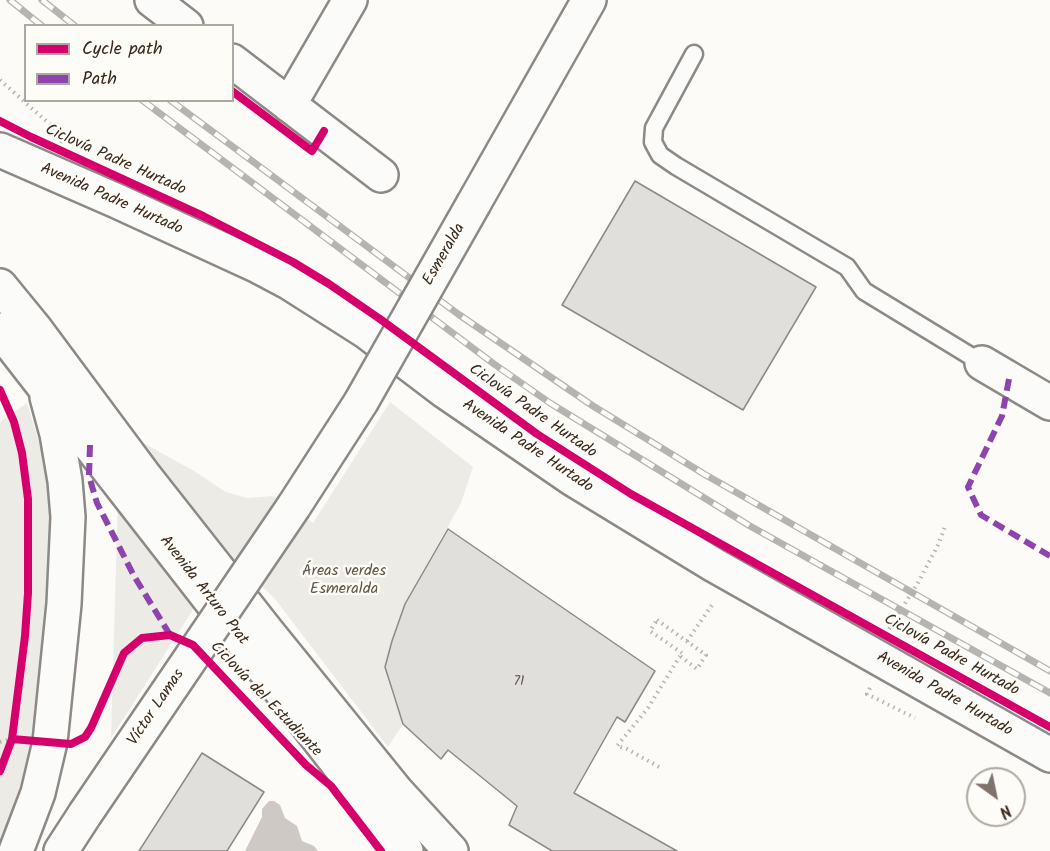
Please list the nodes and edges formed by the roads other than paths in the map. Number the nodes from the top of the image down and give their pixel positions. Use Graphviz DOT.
graph roads {
  1 [pos="152,0"];
  2 [pos="350,0"];
  3 [pos="589,0"];
  4 [pos="183,24"];
  5 [pos="694,54"];
  6 [pos="234,63"];
  7 [pos="289,105"];
  8 [pos="0,150"];
  9 [pos="381,175"];
  10 [pos="0,286"];
  11 [pos="0,330"];
  12 [pos="982,363"];
  13 [pos="43,384"];
  14 [pos="1050,403"];
  15 [pos="294,506"];
  16 [pos="1050,755"];
  17 [pos="16,851"];
  18 [pos="61,851"];
  19 [pos="406,851"];
  20 [pos="451,851"];
  1 -- 4 [label="main road"];
  2 -- 7 [label="main road"];
  3 -- 15 [label="main road, Esmeralda, bridge"];
  5 -- 12 [label="lane"];
  6 -- 7 [label="main road"];
  7 -- 9 [label="main road"];
  8 -- 16 [label="main road, Avenida Padre Hurtado"];
  10 -- 20 [label="main road, Avenida Arturo Prat"];
  11 -- 13 [label="main road, Avenida Arturo Prat"];
  12 -- 14 [label="main road"];
  13 -- 17 [label="main road"];
  13 -- 19 [label="main road, Avenida Arturo Prat"];
  15 -- 18 [label="main road, Víctor Lamas, bridge"];
}
